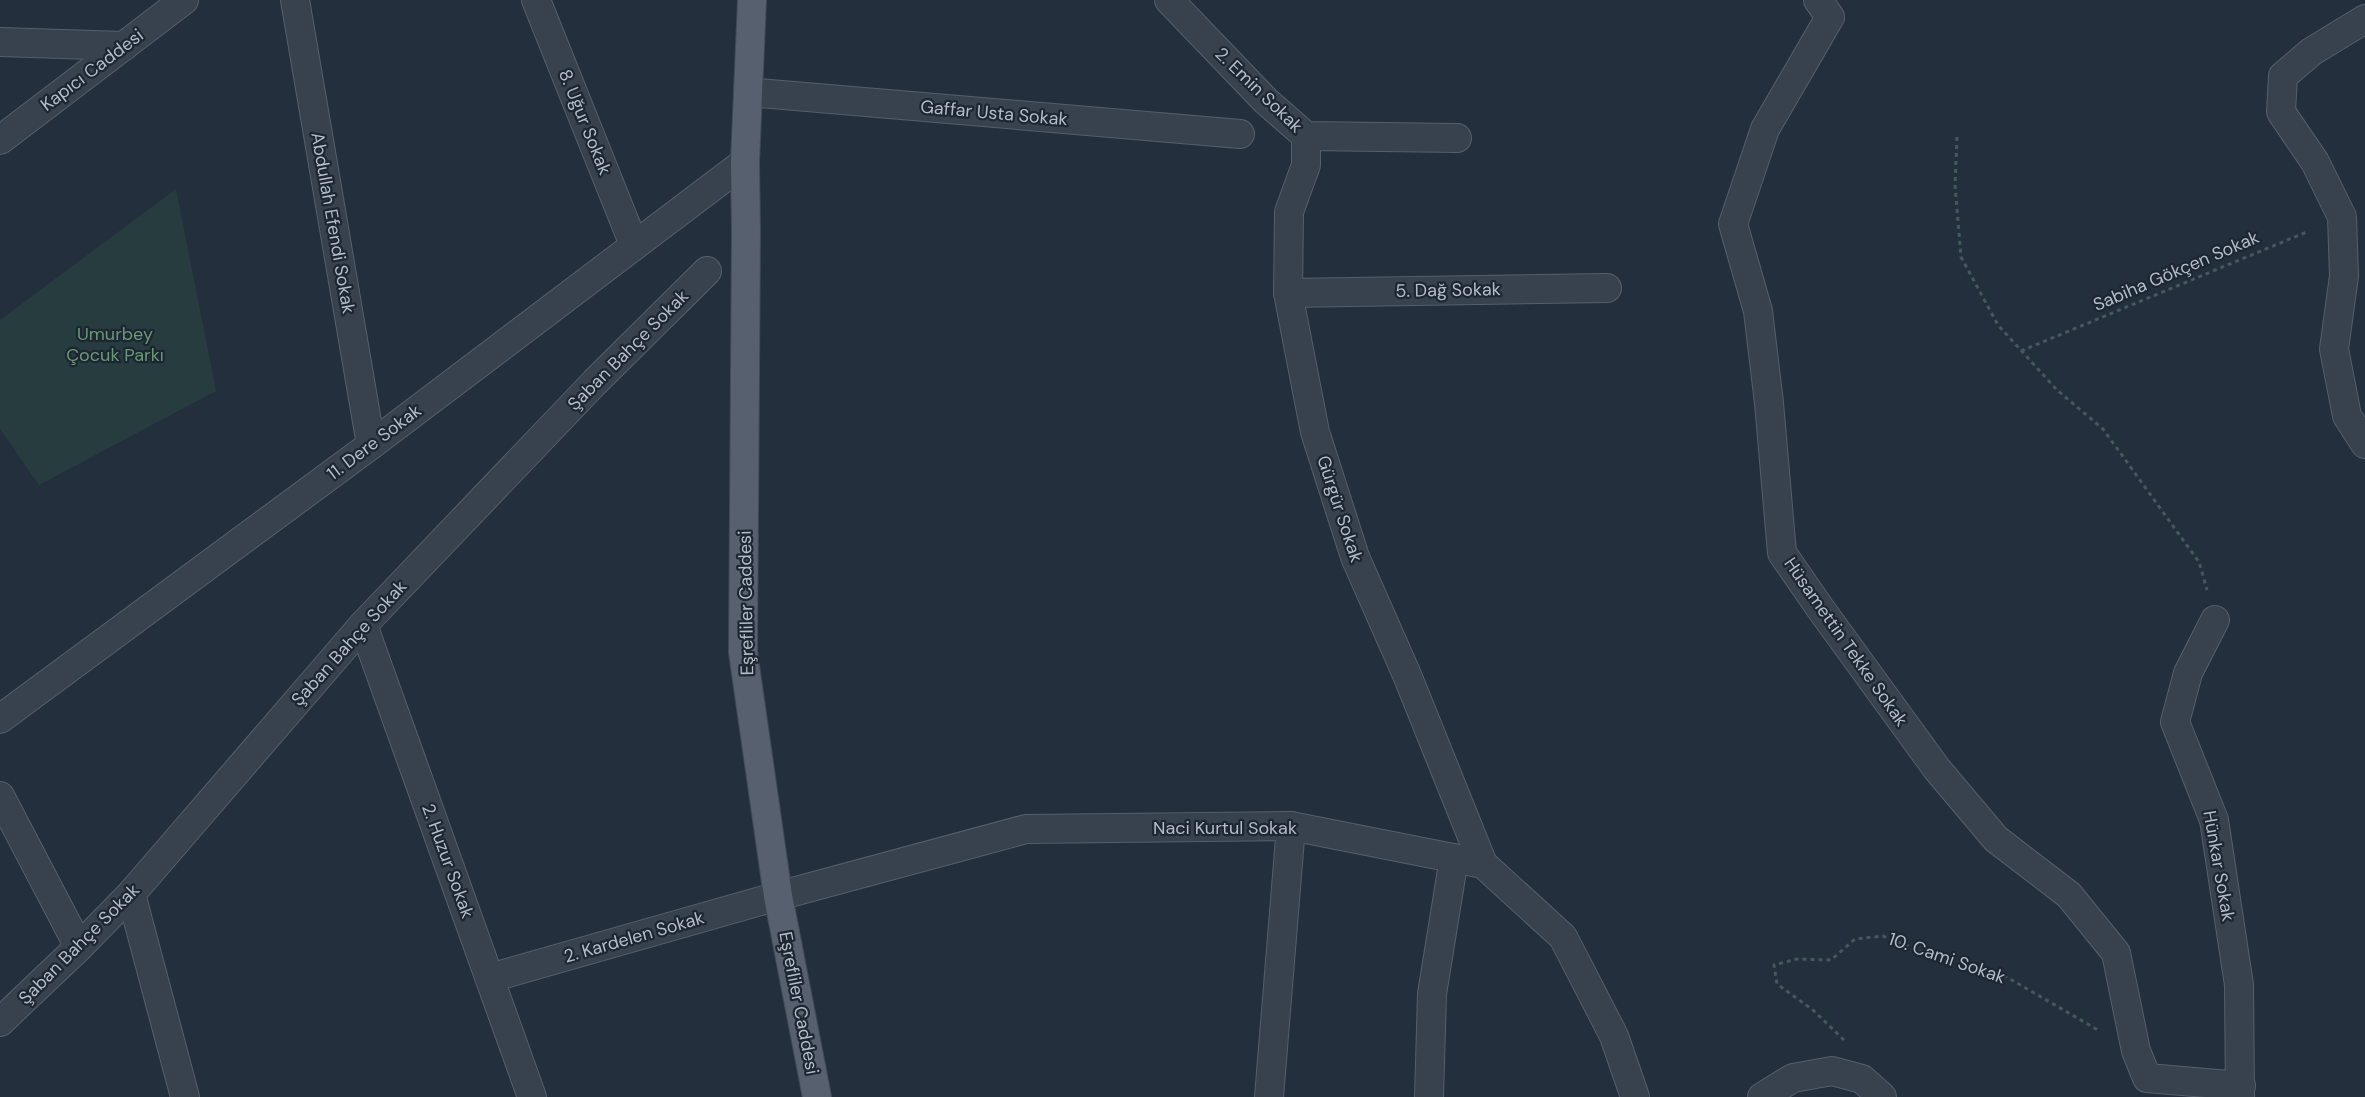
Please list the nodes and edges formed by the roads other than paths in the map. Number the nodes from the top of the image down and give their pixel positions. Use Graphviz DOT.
graph roads {
  1 [pos="184,0"];
  2 [pos="296,0"];
  3 [pos="536,0"];
  4 [pos="752,0"];
  5 [pos="1169,0"];
  6 [pos="1818,0"];
  7 [pos="2365,20"];
  8 [pos="0,42"];
  9 [pos="124,46"];
  10 [pos="748,92"];
  11 [pos="1240,134"];
  12 [pos="1306,136"];
  13 [pos="1457,138"];
  14 [pos="0,140"];
  15 [pos="745,162"];
  16 [pos="634,245"];
  17 [pos="707,271"];
  18 [pos="1608,288"];
  19 [pos="1288,293"];
  20 [pos="2365,444"];
  21 [pos="371,445"];
  22 [pos="2215,620"];
  23 [pos="363,625"];
  24 [pos="0,719"];
  25 [pos="0,796"];
  26 [pos="1292,826"];
  27 [pos="1454,858"];
  28 [pos="1483,864"];
  29 [pos="131,894"];
  30 [pos="778,896"];
  31 [pos="80,947"];
  32 [pos="490,978"];
  33 [pos="0,1022"];
  34 [pos="2241,1092"];
  35 [pos="185,1097"];
  36 [pos="532,1097"];
  37 [pos="817,1097"];
  38 [pos="1269,1097"];
  39 [pos="1429,1097"];
  40 [pos="1635,1097"];
  41 [pos="1762,1097"];
  42 [pos="1882,1097"];
  1 -- 9 [label="street, Kapıcı Caddesi"];
  2 -- 21 [label="street, Abdullah Efendi Sokak"];
  3 -- 16 [label="street, 8. Uğur Sokak"];
  4 -- 10 [label="main road, Eşrefliler Caddesi"];
  5 -- 12 [label="street, 2. Emin Sokak"];
  6 -- 34 [label="street, Hüsamettin Tekke Sokak"];
  7 -- 20 [label="street"];
  8 -- 9 [label="street"];
  9 -- 14 [label="street, Kapıcı Caddesi"];
  10 -- 11 [label="street, Gaffar Usta Sokak"];
  10 -- 15 [label="main road, Eşrefliler Caddesi"];
  12 -- 13 [label="street, 2. Emin Sokak"];
  12 -- 19 [label="street, Gürgür Sokak"];
  15 -- 16 [label="street, 11. Dere Sokak"];
  15 -- 30 [label="main road, Eşrefliler Caddesi"];
  16 -- 21 [label="street, 11. Dere Sokak"];
  17 -- 23 [label="street, Şaban Bahçe Sokak"];
  18 -- 19 [label="street, 5. Dağ Sokak"];
  19 -- 28 [label="street, Gürgür Sokak"];
  21 -- 24 [label="street, 11. Dere Sokak"];
  22 -- 34 [label="street, Hünkar Sokak"];
  23 -- 29 [label="street, Şaban Bahçe Sokak"];
  23 -- 32 [label="street, 2. Huzur Sokak"];
  25 -- 31 [label="street"];
  26 -- 27 [label="street, Naci Kurtul Sokak"];
  26 -- 30 [label="street, Naci Kurtul Sokak"];
  26 -- 38 [label="street"];
  27 -- 28 [label="street, Naci Kurtul Sokak"];
  27 -- 39 [label="street"];
  28 -- 40 [label="street"];
  29 -- 31 [label="street, Şaban Bahçe Sokak"];
  29 -- 35 [label="street"];
  30 -- 32 [label="street, 2. Kardelen Sokak"];
  30 -- 37 [label="main road, Eşrefliler Caddesi"];
  31 -- 33 [label="street, Şaban Bahçe Sokak"];
  32 -- 36 [label="street, 2. Huzur Sokak"];
  41 -- 42 [label="street"];
}
